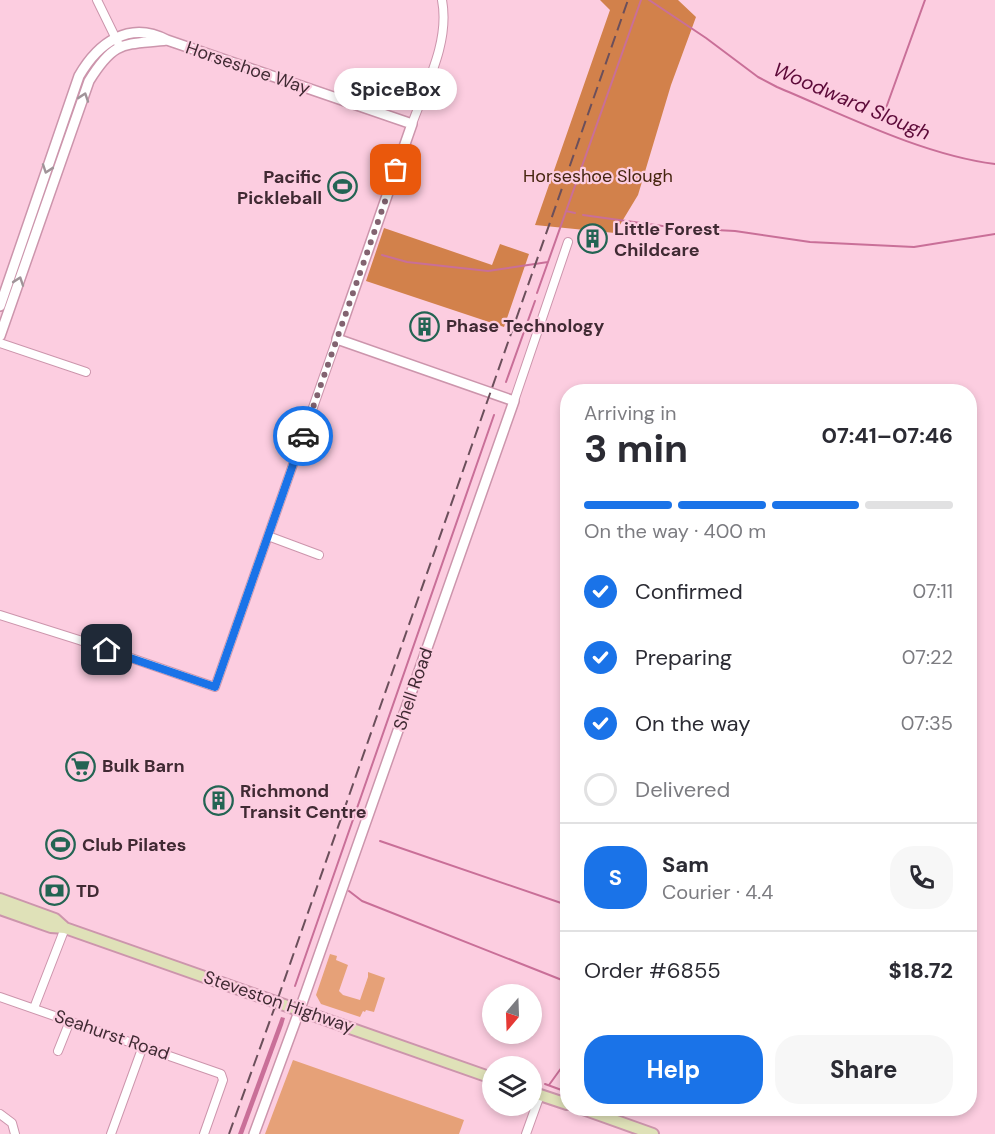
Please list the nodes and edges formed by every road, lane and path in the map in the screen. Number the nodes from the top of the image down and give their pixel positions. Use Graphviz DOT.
graph roads {
  1 [pos="97,0"];
  2 [pos="442,0"];
  3 [pos="116,38"];
  4 [pos="166,40"];
  5 [pos="120,47"];
  6 [pos="412,123"];
  7 [pos="568,242"];
  8 [pos="0,306"];
  9 [pos="0,336"];
  10 [pos="338,339"];
  11 [pos="0,343"];
  12 [pos="86,372"];
  13 [pos="514,401"];
  14 [pos="268,536"];
  15 [pos="319,555"];
  16 [pos="0,615"];
  17 [pos="0,899"];
  18 [pos="0,909"];
  19 [pos="65,928"];
  20 [pos="0,997"];
  21 [pos="34,1008"];
  22 [pos="300,1009"];
  23 [pos="70,1021"];
  24 [pos="142,1046"];
  25 [pos="58,1051"];
  26 [pos="482,1074"];
  27 [pos="542,1095"];
  28 [pos="560,1102"];
  29 [pos="0,1114"];
  30 [pos="530,1116"];
  31 [pos="602,1116"];
  32 [pos="15,1134"];
  33 [pos="111,1134"];
  34 [pos="204,1134"];
  35 [pos="254,1134"];
  36 [pos="526,1134"];
  37 [pos="653,1134"];
  1 -- 3 [label="street"];
  2 -- 6 [label="street"];
  3 -- 4 [label="street, Horseshoe Way"];
  3 -- 5 [label="street"];
  3 -- 8 [label="street, Horseshoe Way, one-way"];
  4 -- 5 [label="street, Horseshoe Way"];
  4 -- 6 [label="street, Horseshoe Way"];
  9 -- 5 [label="street, one-way"];
  6 -- 10 [label="street"];
  7 -- 13 [label="street, Shell Road"];
  10 -- 13 [label="street"];
  10 -- 14 [label="street"];
  11 -- 12 [label="street"];
  13 -- 22 [label="street, Shell Road"];
  14 -- 15 [label="street"];
  14 -- 16 [label="street"];
  17 -- 19 [label="main road, Steveston Highway"];
  18 -- 19 [label="main road, Steveston Highway"];
  19 -- 21 [label="street"];
  19 -- 22 [label="main road, Steveston Highway"];
  20 -- 21 [label="street, Seahurst Road"];
  21 -- 23 [label="street, Seahurst Road"];
  22 -- 26 [label="main road, Steveston Highway"];
  22 -- 35 [label="street, Shell Road"];
  23 -- 24 [label="street, Seahurst Road"];
  23 -- 25 [label="street"];
  24 -- 33 [label="street"];
  24 -- 34 [label="street, Seahurst Road"];
  27 -- 28 [label="main road"];
  29 -- 32 [label="street"];
  30 -- 36 [label="street"];
  31 -- 37 [label="main road"];
}
